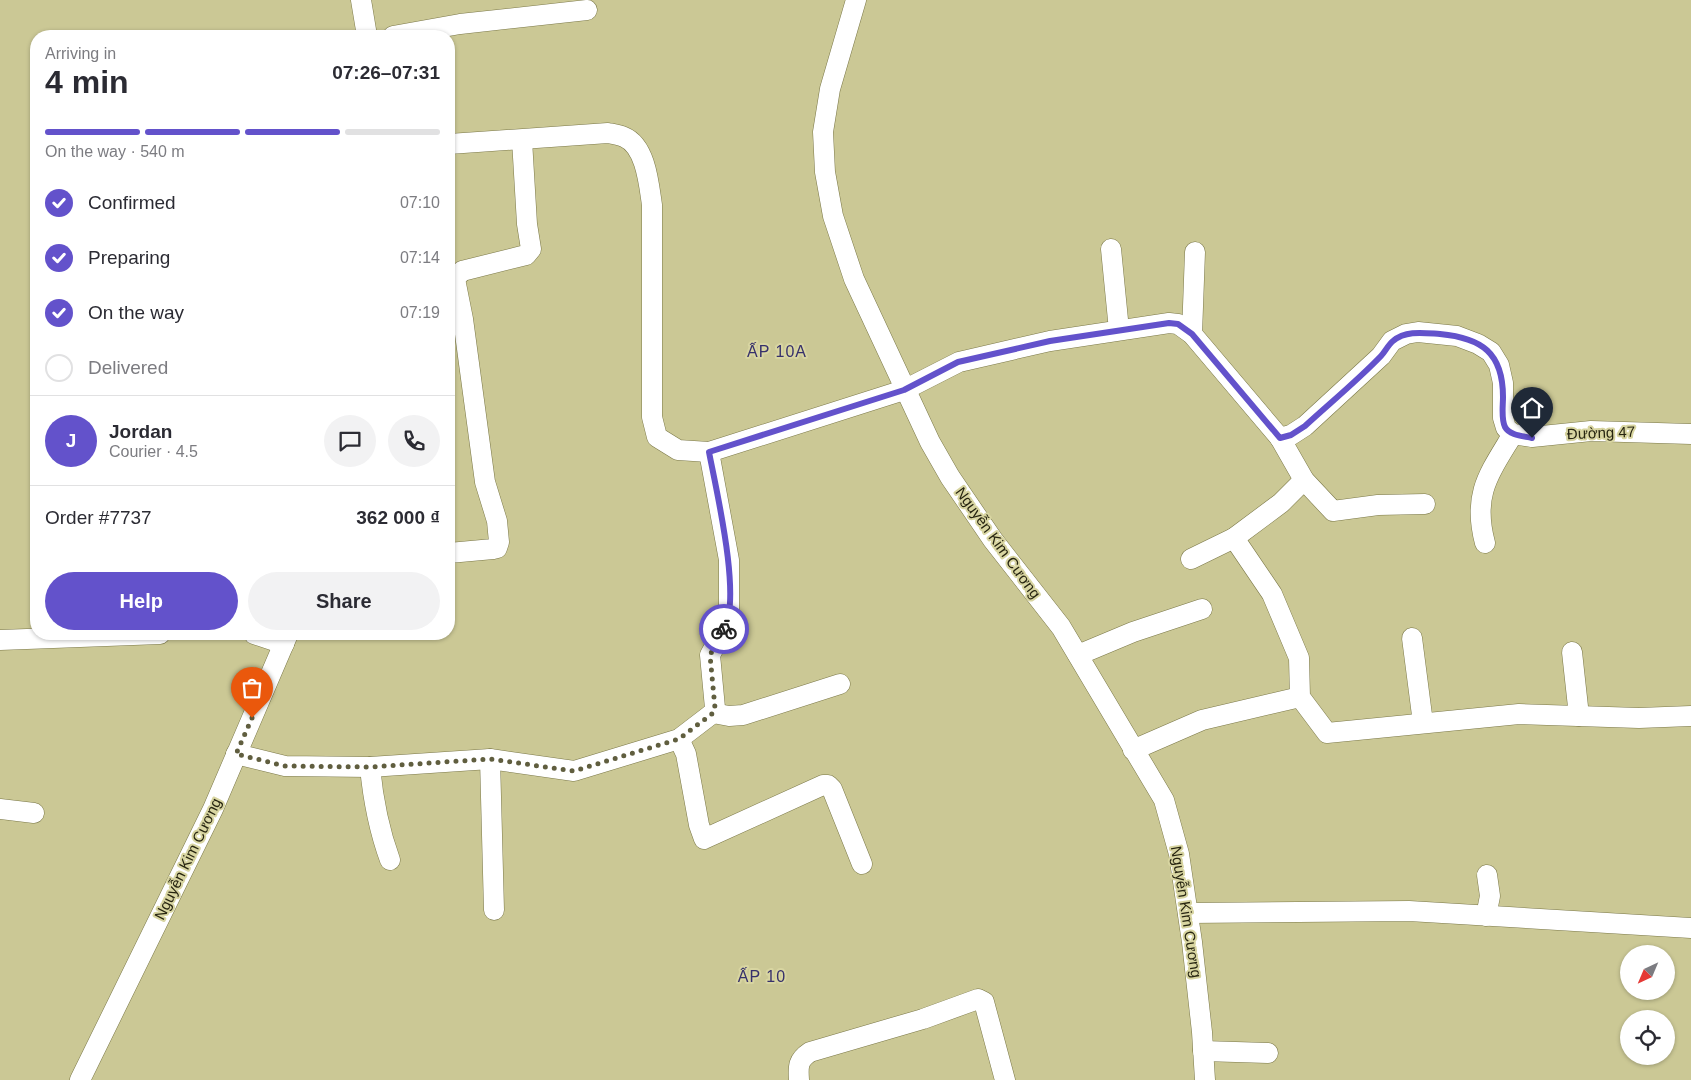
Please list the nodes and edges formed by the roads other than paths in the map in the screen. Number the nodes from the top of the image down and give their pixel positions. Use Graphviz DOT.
graph roads {
  1 [pos="361,0"];
  2 [pos="856,0"];
  3 [pos="588,10"];
  4 [pos="366,30"];
  5 [pos="426,30"];
  6 [pos="522,140"];
  7 [pos="455,144"];
  8 [pos="1111,249"];
  9 [pos="1195,252"];
  10 [pos="455,278"];
  11 [pos="455,278"];
  12 [pos="1119,330"];
  13 [pos="1192,334"];
  14 [pos="904,390"];
  15 [pos="1513,434"];
  16 [pos="1691,434"];
  17 [pos="1280,438"];
  18 [pos="709,452"];
  19 [pos="1304,480"];
  20 [pos="1425,504"];
  21 [pos="1234,538"];
  22 [pos="1485,543"];
  23 [pos="455,552"];
  24 [pos="1191,559"];
  25 [pos="1202,609"];
  26 [pos="30,638"];
  27 [pos="1412,638"];
  28 [pos="0,640"];
  29 [pos="286,640"];
  30 [pos="1572,652"];
  31 [pos="1078,655"];
  32 [pos="840,684"];
  33 [pos="1300,698"];
  34 [pos="713,713"];
  35 [pos="1579,716"];
  36 [pos="1691,716"];
  37 [pos="1423,723"];
  38 [pos="679,739"];
  39 [pos="1133,750"];
  40 [pos="236,754"];
  41 [pos="490,759"];
  42 [pos="370,767"];
  43 [pos="0,809"];
  44 [pos="34,813"];
  45 [pos="390,860"];
  46 [pos="862,864"];
  47 [pos="1487,875"];
  48 [pos="494,910"];
  49 [pos="1188,913"];
  50 [pos="1486,916"];
  51 [pos="1691,928"];
  52 [pos="1203,1051"];
  53 [pos="1268,1053"];
  54 [pos="80,1080"];
  55 [pos="799,1080"];
  56 [pos="1005,1080"];
  57 [pos="1205,1080"];
  1 -- 4 [label="street"];
  2 -- 14 [label="street, Nguyễn Kim Cương"];
  3 -- 5 [label="street"];
  6 -- 7 [label="street"];
  6 -- 10 [label="street"];
  6 -- 18 [label="street"];
  8 -- 12 [label="street"];
  9 -- 13 [label="street"];
  11 -- 23 [label="street"];
  12 -- 13 [label="street"];
  12 -- 14 [label="street"];
  13 -- 17 [label="street"];
  14 -- 18 [label="street"];
  14 -- 31 [label="street, Nguyễn Kim Cương"];
  15 -- 16 [label="street, Đường 47"];
  15 -- 17 [label="street"];
  15 -- 22 [label="street"];
  17 -- 19 [label="street"];
  18 -- 34 [label="street"];
  19 -- 20 [label="street"];
  19 -- 21 [label="street"];
  21 -- 24 [label="street"];
  21 -- 33 [label="street"];
  25 -- 31 [label="street"];
  26 -- 28 [label="street"];
  27 -- 37 [label="street"];
  29 -- 40 [label="street, Nguyễn Kim Cương"];
  30 -- 35 [label="street"];
  31 -- 39 [label="street, Nguyễn Kim Cương"];
  32 -- 34 [label="street"];
  33 -- 37 [label="street"];
  33 -- 39 [label="street"];
  34 -- 38 [label="street"];
  35 -- 36 [label="street"];
  35 -- 37 [label="street"];
  38 -- 41 [label="street"];
  38 -- 46 [label="street"];
  39 -- 49 [label="street, Nguyễn Kim Cương"];
  40 -- 42 [label="street"];
  40 -- 54 [label="street, Nguyễn Kim Cương"];
  41 -- 42 [label="street"];
  41 -- 48 [label="street"];
  42 -- 45 [label="street"];
  43 -- 44 [label="street"];
  47 -- 50 [label="street"];
  49 -- 50 [label="street"];
  49 -- 52 [label="street, Nguyễn Kim Cương"];
  50 -- 51 [label="street"];
  52 -- 53 [label="street"];
  52 -- 57 [label="street, Nguyễn Kim Cương"];
  55 -- 56 [label="street"];
}
